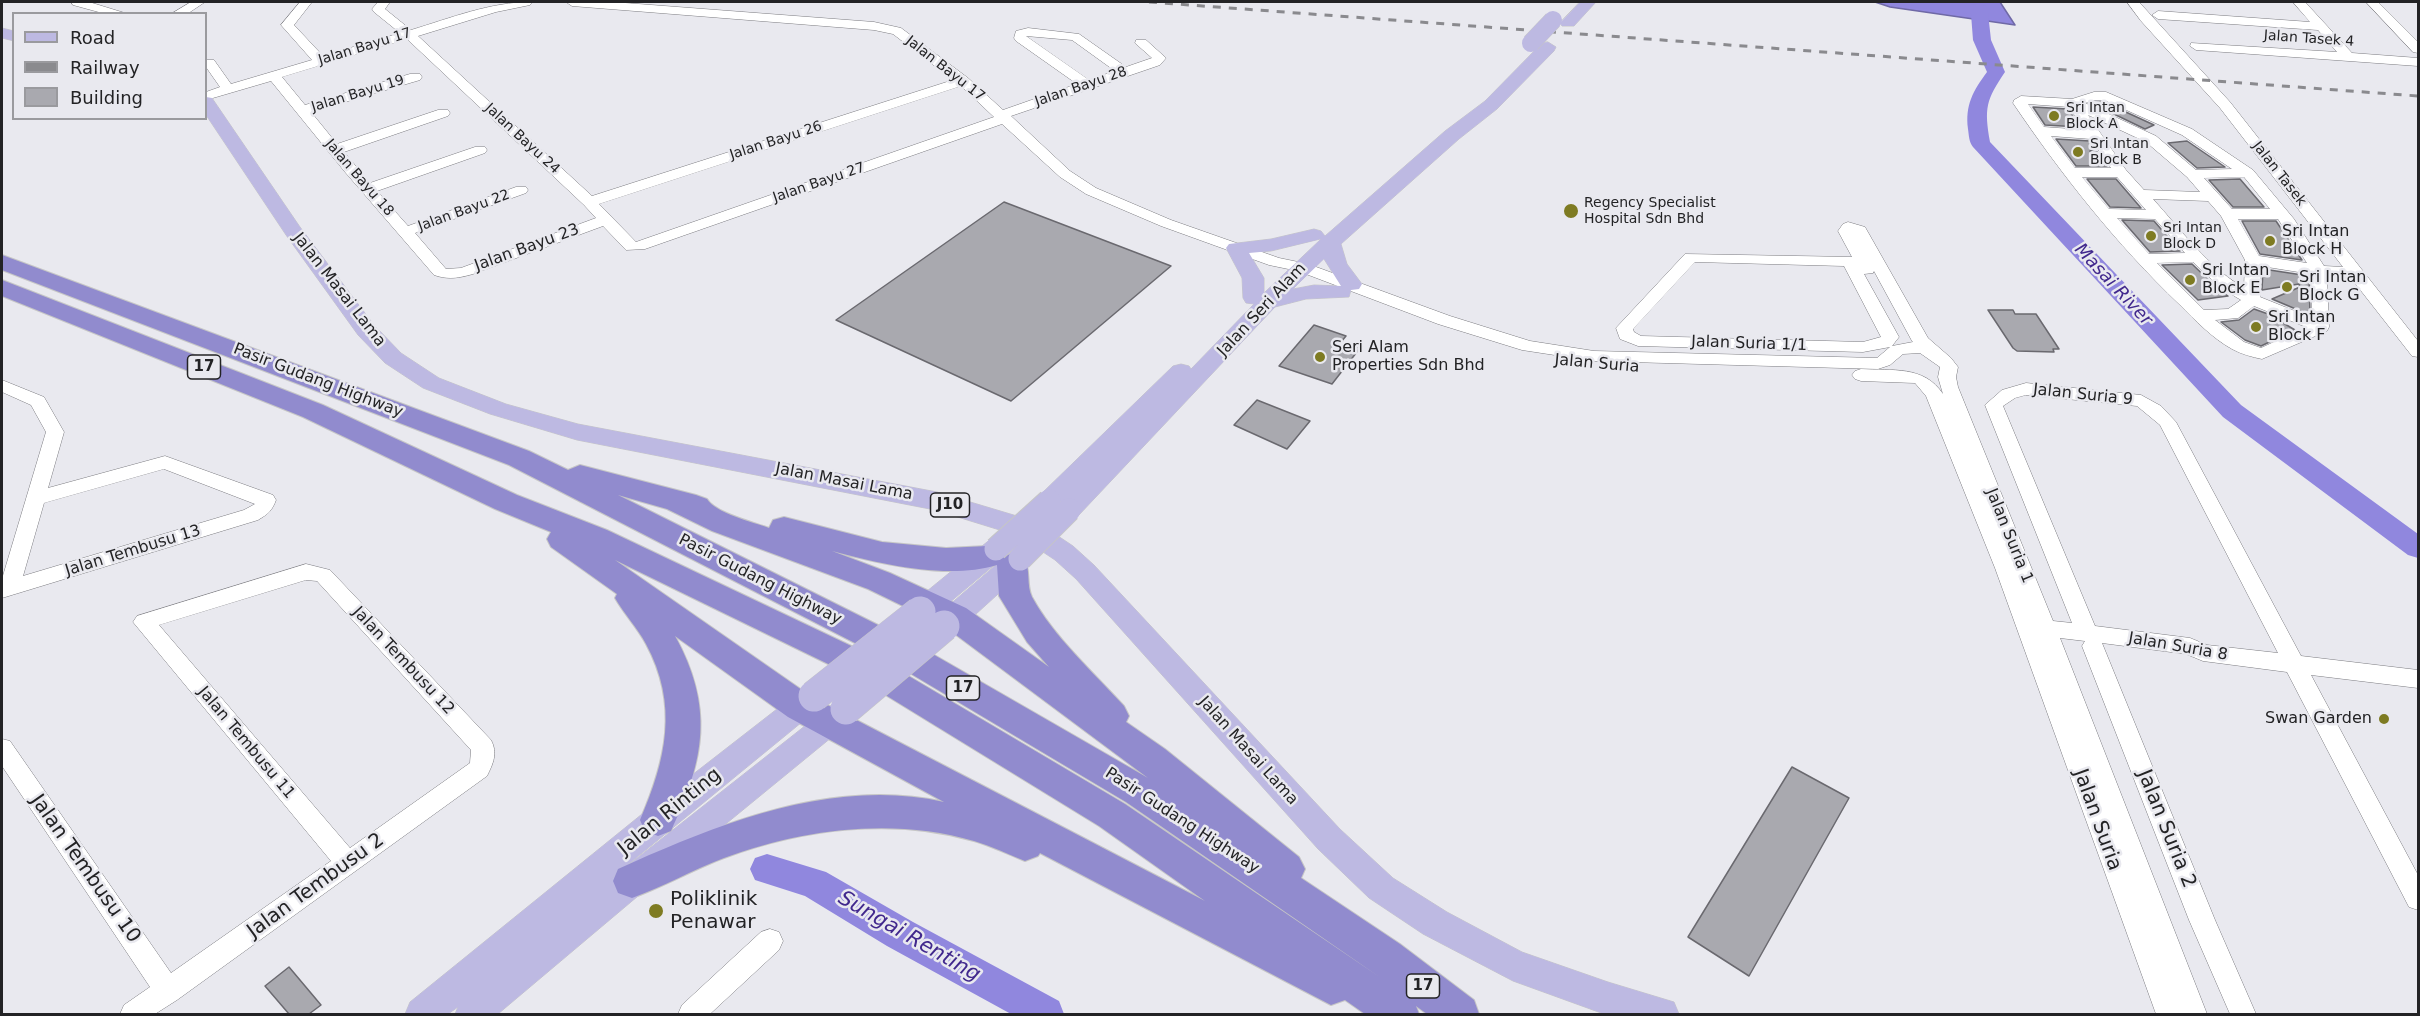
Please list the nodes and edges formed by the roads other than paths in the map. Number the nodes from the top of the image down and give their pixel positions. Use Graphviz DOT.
graph roads {
  1 [pos="77,2"];
  2 [pos="199,2"];
  3 [pos="306,2"];
  4 [pos="384,2"];
  5 [pos="526,2"];
  6 [pos="572,2"];
  7 [pos="1569,2"];
  8 [pos="1588,2"];
  9 [pos="2133,2"];
  10 [pos="2299,2"];
  11 [pos="2372,2"];
  12 [pos="489,5"];
  13 [pos="114,12"];
  14 [pos="181,12"];
  15 [pos="2158,15"];
  16 [pos="1561,22"];
  17 [pos="2322,27"];
  18 [pos="409,34"];
  19 [pos="1141,43"];
  20 [pos="2196,46"];
  21 [pos="2418,49"];
  22 [pos="2348,57"];
  23 [pos="320,61"];
  24 [pos="2418,62"];
  25 [pos="209,63"];
  26 [pos="1124,72"];
  27 [pos="273,75"];
  28 [pos="416,76"];
  29 [pos="963,81"];
  30 [pos="1087,85"];
  31 [pos="217,96"];
  32 [pos="2073,103"];
  33 [pos="301,111"];
  34 [pos="443,113"];
  35 [pos="1003,116"];
  36 [pos="2038,131"];
  37 [pos="2187,132"];
  38 [pos="2093,135"];
  39 [pos="2151,139"];
  40 [pos="335,150"];
  41 [pos="480,150"];
  42 [pos="2069,172"];
  43 [pos="2121,173"];
  44 [pos="2248,173"];
  45 [pos="2192,174"];
  46 [pos="368,189"];
  47 [pos="521,190"];
  48 [pos="2139,194"];
  49 [pos="2212,197"];
  50 [pos="589,202"];
  51 [pos="2104,213"];
  52 [pos="2228,214"];
  53 [pos="2282,214"];
  54 [pos="2158,215"];
  55 [pos="605,220"];
  56 [pos="407,231"];
  57 [pos="1322,238"];
  58 [pos="632,247"];
  59 [pos="1236,248"];
  60 [pos="2197,257"];
  61 [pos="2144,259"];
  62 [pos="2253,260"];
  63 [pos="2,262"];
  64 [pos="1863,262"];
  65 [pos="1288,267"];
  66 [pos="2319,270"];
  67 [pos="2355,273"];
  68 [pos="449,275"];
  69 [pos="2,287"];
  70 [pos="1346,288"];
  71 [pos="1261,300"];
  72 [pos="2252,300"];
  73 [pos="2199,315"];
  74 [pos="2320,327"];
  75 [pos="1821,346"];
  76 [pos="1930,351"];
  77 [pos="2418,352"];
  78 [pos="1895,353"];
  79 [pos="1784,361"];
  80 [pos="1947,377"];
  81 [pos="1918,380"];
  82 [pos="2,386"];
  83 [pos="1994,405"];
  84 [pos="519,458"];
  85 [pos="38,498"];
  86 [pos="506,502"];
  87 [pos="678,502"];
  88 [pos="1004,557"];
  89 [pos="591,558"];
  90 [pos="5,589"];
  91 [pos="937,614"];
  92 [pos="144,622"];
  93 [pos="2038,633"];
  94 [pos="2090,639"];
  95 [pos="2295,664"];
  96 [pos="2418,680"];
  97 [pos="2072,695"];
  98 [pos="822,708"];
  99 [pos="483,747"];
  100 [pos="2,748"];
  101 [pos="1152,760"];
  102 [pos="658,820"];
  103 [pos="347,863"];
  104 [pos="632,881"];
  105 [pos="1135,885"];
  106 [pos="2418,899"];
  107 [pos="770,941"];
  108 [pos="1386,957"];
  109 [pos="168,991"];
  110 [pos="481,1009"];
  111 [pos="2242,1013"];
  112 [pos="133,1014"];
  113 [pos="422,1014"];
  114 [pos="691,1014"];
  115 [pos="1383,1014"];
  116 [pos="1398,1014"];
  117 [pos="1459,1014"];
  118 [pos="1662,1014"];
  119 [pos="2169,1014"];
  120 [pos="2194,1014"];
  1 -- 13 [label="street"];
  2 -- 14 [label="street"];
  3 -- 23 [label="street"];
  4 -- 18 [label="street, Jalan Bayu 24"];
  5 -- 12 [label="street, Jalan Bayu 17"];
  6 -- 29 [label="street, Jalan Bayu 17"];
  7 -- 16 [label="main road, Jalan Seri Alam"];
  8 -- 16 [label="main road, Jalan Seri Alam"];
  9 -- 67 [label="street, Jalan Tasek"];
  10 -- 17 [label="street"];
  11 -- 21 [label="street"];
  12 -- 18 [label="street, Jalan Bayu 17"];
  15 -- 17 [label="street"];
  16 -- 57 [label="main road, Jalan Seri Alam"];
  17 -- 22 [label="street"];
  18 -- 23 [label="street, Jalan Bayu 17"];
  18 -- 50 [label="street, Jalan Bayu 24"];
  19 -- 26 [label="street, Jalan Bayu 28"];
  20 -- 22 [label="street, Jalan Tasek 4"];
  22 -- 24 [label="street, Jalan Tasek 4"];
  23 -- 27 [label="street, Jalan Bayu 17"];
  25 -- 31 [label="street"];
  26 -- 30 [label="street, Jalan Bayu 28"];
  26 -- 30 [label="street"];
  27 -- 31 [label="street, Jalan Bayu 17"];
  27 -- 33 [label="street, Jalan Bayu 18"];
  28 -- 33 [label="street, Jalan Bayu 19"];
  29 -- 35 [label="street, Jalan Bayu 17"];
  29 -- 50 [label="street, Jalan Bayu 26"];
  30 -- 35 [label="street, Jalan Bayu 28"];
  31 -- 118 [label="main road, Jalan Masai Lama / J10"];
  32 -- 36 [label="street"];
  32 -- 37 [label="street"];
  32 -- 38 [label="street"];
  32 -- 39 [label="street"];
  33 -- 40 [label="street, Jalan Bayu 18"];
  34 -- 40 [label="street"];
  35 -- 58 [label="street, Jalan Bayu 27"];
  35 -- 59 [label="street, Jalan Bayu 17"];
  36 -- 38 [label="street"];
  36 -- 42 [label="street"];
  37 -- 39 [label="street"];
  37 -- 44 [label="street"];
  38 -- 43 [label="street"];
  39 -- 45 [label="street"];
  40 -- 46 [label="street, Jalan Bayu 18"];
  41 -- 46 [label="street"];
  42 -- 43 [label="street"];
  42 -- 51 [label="street"];
  43 -- 48 [label="street"];
  44 -- 45 [label="street"];
  44 -- 53 [label="street"];
  45 -- 49 [label="street"];
  46 -- 56 [label="street, Jalan Bayu 18"];
  47 -- 56 [label="street, Jalan Bayu 22"];
  48 -- 49 [label="street"];
  48 -- 54 [label="street"];
  49 -- 52 [label="street"];
  50 -- 55 [label="street, Jalan Bayu 24"];
  51 -- 54 [label="street"];
  51 -- 61 [label="street"];
  52 -- 53 [label="street"];
  52 -- 62 [label="street"];
  53 -- 66 [label="street"];
  54 -- 60 [label="street"];
  55 -- 58 [label="street, Jalan Bayu 24"];
  55 -- 68 [label="street, Jalan Bayu 23"];
  56 -- 68 [label="street, Jalan Bayu 18"];
  57 -- 59 [label="main road"];
  57 -- 65 [label="main road, Jalan Seri Alam"];
  57 -- 70 [label="main road"];
  59 -- 65 [label="street, Jalan Bayu 17"];
  59 -- 71 [label="main road"];
  60 -- 61 [label="street"];
  60 -- 72 [label="street"];
  61 -- 73 [label="street"];
  62 -- 66 [label="street"];
  62 -- 72 [label="street"];
  63 -- 84 [label="highway, Pasir Gudang Highway / 17"];
  64 -- 75 [label="street, Jalan Suria 1/1"];
  64 -- 75 [label="street, Jalan Suria 1/1"];
  64 -- 76 [label="street"];
  64 -- 78 [label="street"];
  65 -- 70 [label="street, Jalan Suria"];
  65 -- 71 [label="main road, Jalan Seri Alam"];
  66 -- 67 [label="street"];
  66 -- 74 [label="street"];
  67 -- 77 [label="street, Jalan Tasek"];
  69 -- 86 [label="highway, Pasir Gudang Highway / 17"];
  70 -- 71 [label="main road"];
  70 -- 79 [label="street, Jalan Suria"];
  70 -- 81 [label="street, Jalan Suria"];
  71 -- 88 [label="main road, Jalan Seri Alam, bridge"];
  72 -- 73 [label="street"];
  72 -- 74 [label="street"];
  73 -- 74 [label="street"];
  75 -- 79 [label="street"];
  76 -- 78 [label="street, Jalan Suria"];
  76 -- 80 [label="street, Jalan Suria 1"];
  78 -- 79 [label="street, Jalan Suria"];
  78 -- 81 [label="street, Jalan Suria 1"];
  80 -- 81 [label="street, Jalan Suria"];
  80 -- 93 [label="street, Jalan Suria 1"];
  81 -- 93 [label="street, Jalan Suria 1"];
  82 -- 85 [label="street"];
  83 -- 94 [label="street, Jalan Suria 2"];
  83 -- 95 [label="street, Jalan Suria 9"];
  84 -- 87 [label="highway"];
  84 -- 108 [label="highway, Pasir Gudang Highway / 17"];
  85 -- 90 [label="street"];
  85 -- 90 [label="street, Jalan Tembusu 13"];
  86 -- 89 [label="highway"];
  86 -- 116 [label="highway, Pasir Gudang Highway / 17"];
  87 -- 88 [label="highway"];
  87 -- 91 [label="highway"];
  88 -- 91 [label="main road, Jalan Seri Alam"];
  88 -- 101 [label="highway"];
  89 -- 98 [label="highway"];
  89 -- 102 [label="highway"];
  91 -- 98 [label="main road, Jalan Rinting, bridge"];
  91 -- 101 [label="highway"];
  92 -- 99 [label="street, Jalan Tembusu 12"];
  92 -- 103 [label="street, Jalan Tembusu 11"];
  93 -- 94 [label="street, Jalan Suria 8"];
  93 -- 97 [label="street, Jalan Suria 1"];
  93 -- 119 [label="street, Jalan Suria"];
  94 -- 95 [label="street, Jalan Suria 8"];
  94 -- 111 [label="street, Jalan Suria 2"];
  95 -- 96 [label="street, Jalan Suria 8"];
  95 -- 106 [label="street"];
  97 -- 120 [label="street, Jalan Suria"];
  98 -- 102 [label="main road, Jalan Rinting"];
  98 -- 104 [label="main road, Jalan Rinting"];
  98 -- 105 [label="highway"];
  99 -- 103 [label="street, Jalan Tembusu 2"];
  100 -- 109 [label="street, Jalan Tembusu 10"];
  101 -- 108 [label="highway"];
  102 -- 113 [label="main road, Jalan Rinting"];
  103 -- 109 [label="street, Jalan Tembusu 2"];
  104 -- 105 [label="highway"];
  104 -- 110 [label="main road, Jalan Rinting"];
  105 -- 115 [label="highway"];
  107 -- 114 [label="street"];
  108 -- 117 [label="highway, Pasir Gudang Highway / 17"];
  109 -- 112 [label="street, Jalan Tembusu 2"];
}
